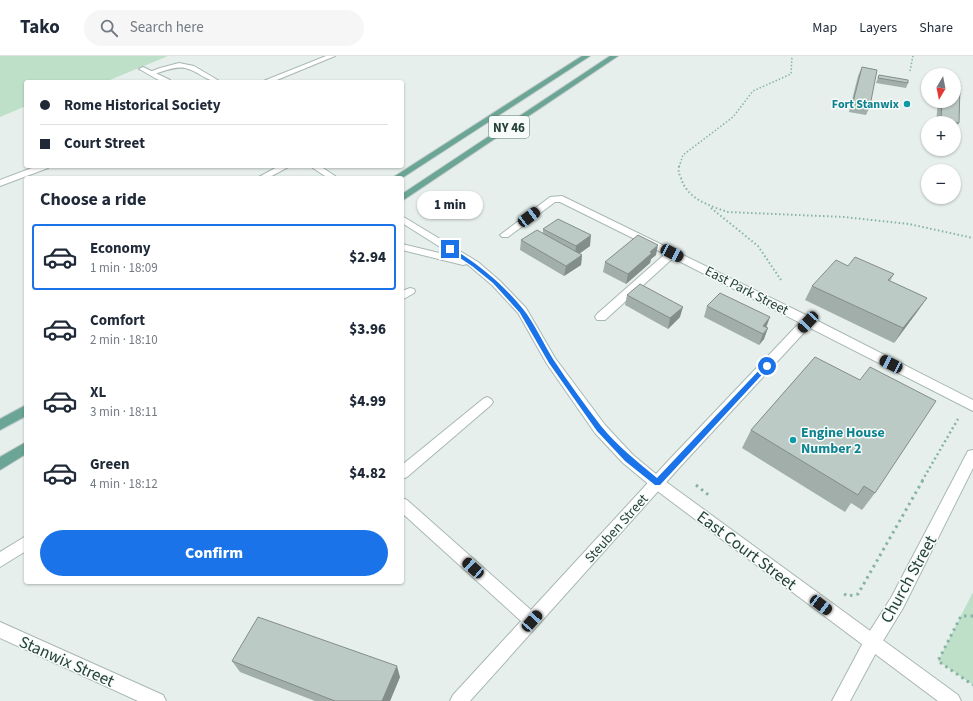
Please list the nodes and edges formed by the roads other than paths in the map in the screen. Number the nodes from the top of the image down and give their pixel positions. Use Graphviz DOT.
graph roads {
  1 [pos="332,56"];
  2 [pos="588,56"];
  3 [pos="615,56"];
  4 [pos="143,69"];
  5 [pos="151,73"];
  6 [pos="163,80"];
  7 [pos="214,80"];
  8 [pos="270,80"];
  9 [pos="40,168"];
  10 [pos="282,168"];
  11 [pos="317,168"];
  12 [pos="264,176"];
  13 [pos="331,176"];
  14 [pos="399,176"];
  15 [pos="0,183"];
  16 [pos="404,197"];
  17 [pos="404,220"];
  18 [pos="505,235"];
  19 [pos="404,247"];
  20 [pos="672,253"];
  21 [pos="474,264"];
  22 [pos="601,317"];
  23 [pos="808,322"];
  24 [pos="488,402"];
  25 [pos="973,406"];
  26 [pos="24,411"];
  27 [pos="0,425"];
  28 [pos="24,448"];
  29 [pos="973,455"];
  30 [pos="0,464"];
  31 [pos="404,472"];
  32 [pos="657,483"];
  33 [pos="404,506"];
  34 [pos="24,544"];
  35 [pos="0,560"];
  36 [pos="532,621"];
  37 [pos="0,630"];
  38 [pos="872,643"];
  39 [pos="145,699"];
  40 [pos="459,701"];
  41 [pos="841,701"];
  42 [pos="952,701"];
  1 -- 8 [label="street"];
  2 -- 14 [label="main road, NY 46"];
  3 -- 16 [label="main road, NY 46"];
  4 -- 5 [label="street"];
  5 -- 6 [label="street"];
  5 -- 7 [label="street"];
  9 -- 15 [label="street"];
  10 -- 12 [label="street"];
  11 -- 13 [label="street"];
  17 -- 21 [label="street, East Court Street"];
  18 -- 20 [label="street, East Park Street"];
  19 -- 21 [label="street"];
  20 -- 22 [label="street"];
  20 -- 23 [label="street, East Park Street"];
  21 -- 32 [label="street, East Court Street"];
  23 -- 25 [label="street, East Park Street"];
  23 -- 32 [label="street, Steuben Street"];
  24 -- 31 [label="street"];
  26 -- 27 [label="main road"];
  28 -- 30 [label="main road"];
  29 -- 38 [label="street, Church Street"];
  32 -- 36 [label="street, Steuben Street"];
  32 -- 38 [label="street, East Court Street"];
  33 -- 36 [label="street"];
  34 -- 35 [label="street"];
  36 -- 40 [label="street, Steuben Street"];
  37 -- 39 [label="street, Stanwix Street"];
  38 -- 41 [label="street, Church Street"];
  38 -- 42 [label="street, East Court Street"];
}
